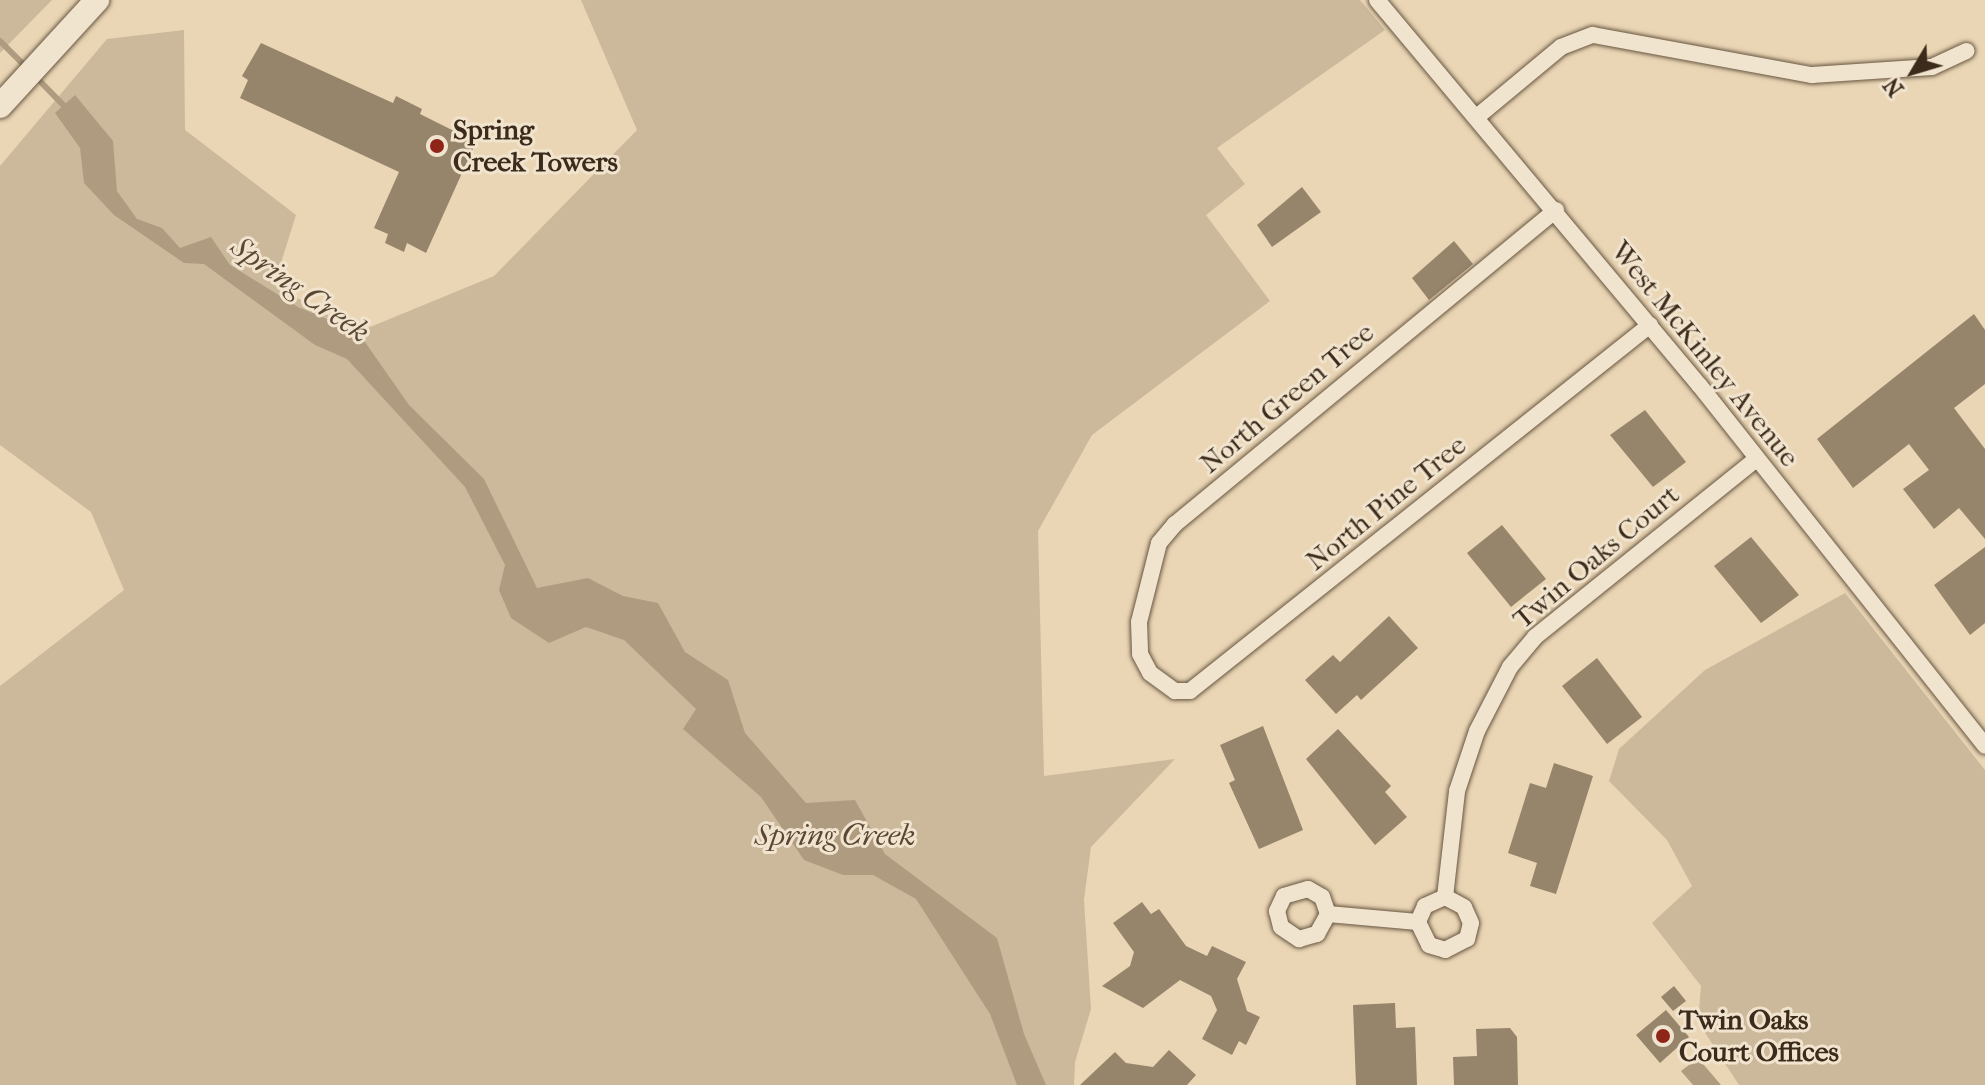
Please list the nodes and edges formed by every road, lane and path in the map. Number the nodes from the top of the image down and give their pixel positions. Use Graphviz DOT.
graph roads {
  1 [pos="97,0"];
  2 [pos="1377,0"];
  3 [pos="1966,51"];
  4 [pos="0,106"];
  5 [pos="1478,116"];
  6 [pos="1556,210"];
  7 [pos="1650,325"];
  8 [pos="1756,459"];
  9 [pos="1150,673"];
  10 [pos="1985,746"];
  11 [pos="1445,897"];
  12 [pos="1328,914"];
  13 [pos="1418,922"];
  1 -- 4 [label="street"];
  2 -- 5 [label="street, West McKinley Avenue"];
  3 -- 5 [label="street"];
  5 -- 6 [label="street, West McKinley Avenue"];
  6 -- 7 [label="street, West McKinley Avenue"];
  6 -- 9 [label="street, North Green Tree"];
  7 -- 8 [label="street, West McKinley Avenue"];
  7 -- 9 [label="street, North Pine Tree"];
  8 -- 10 [label="street, West McKinley Avenue"];
  8 -- 11 [label="street, Twin Oaks Court"];
  11 -- 13 [label="street"];
  11 -- 13 [label="street"];
  12 -- 13 [label="street"];
}
